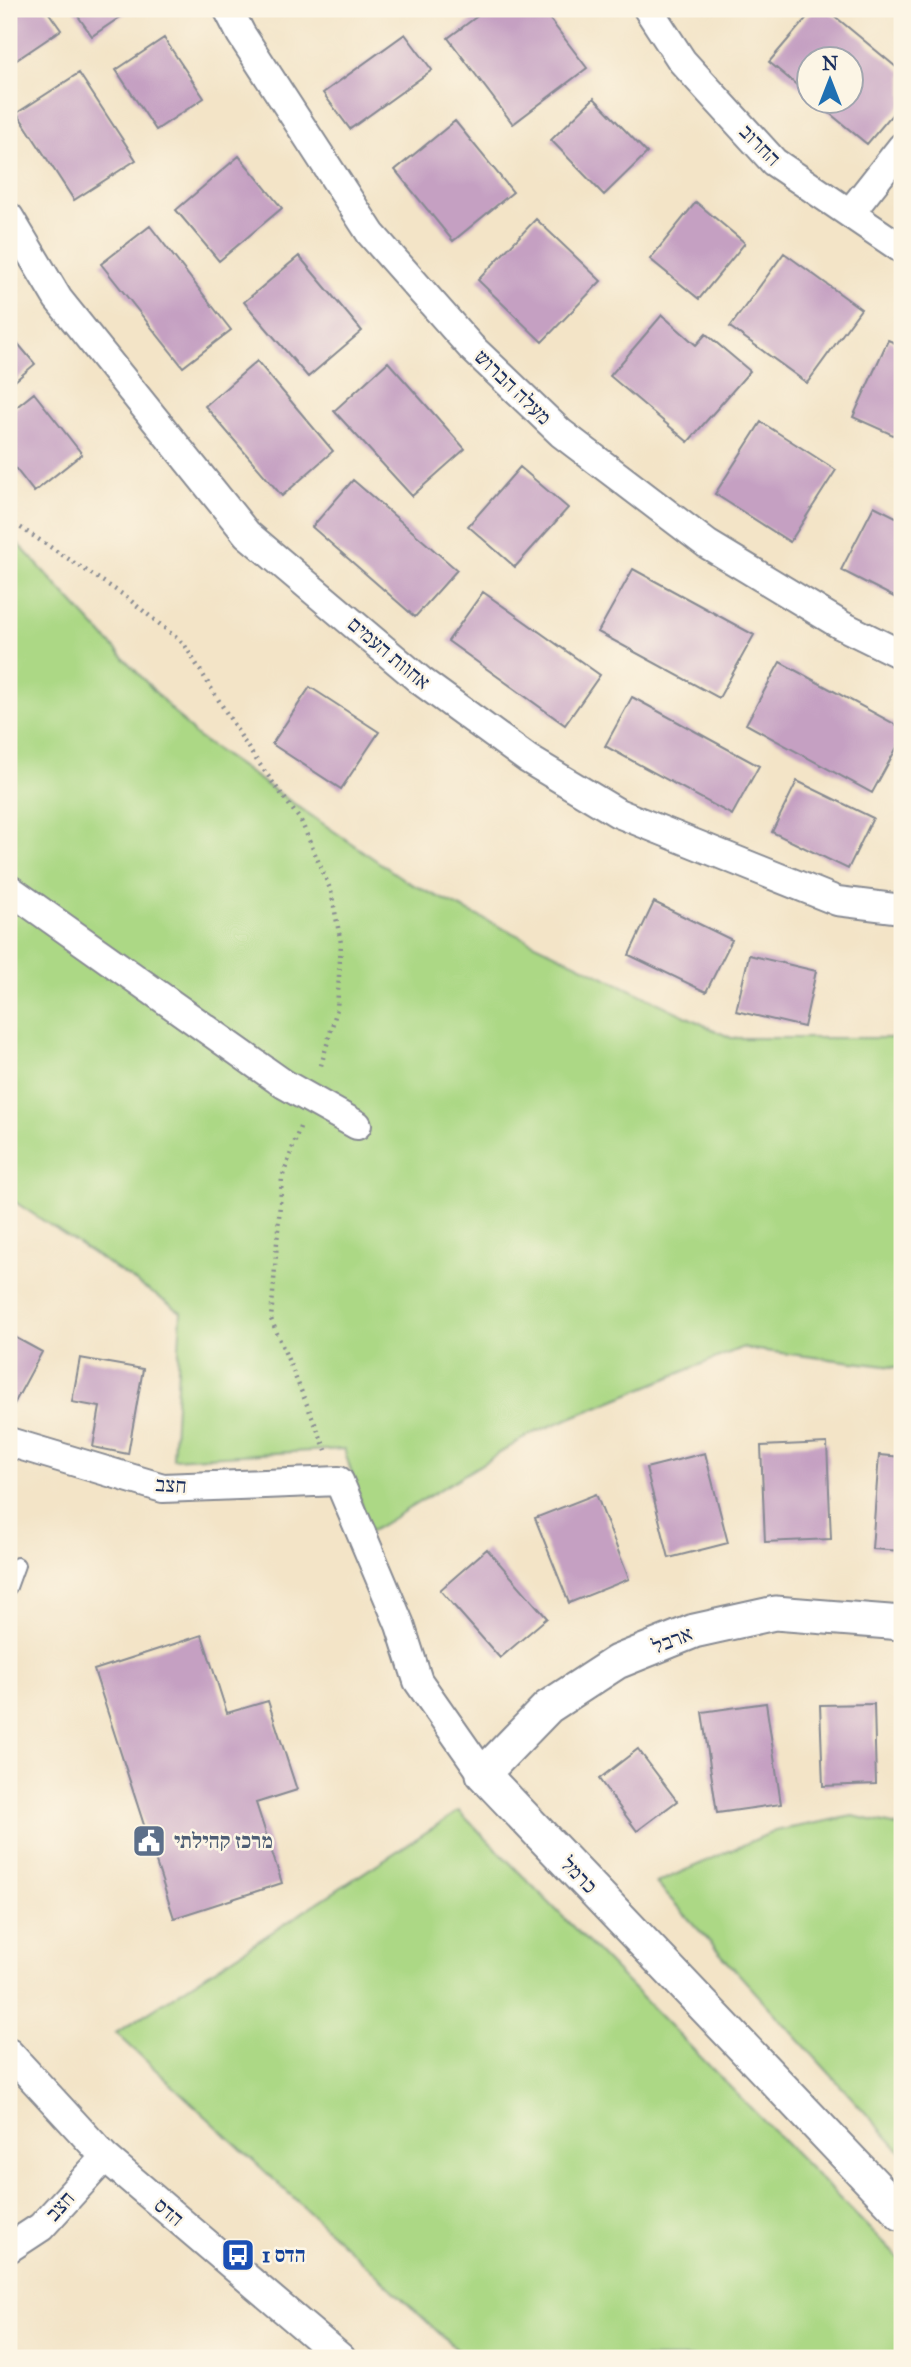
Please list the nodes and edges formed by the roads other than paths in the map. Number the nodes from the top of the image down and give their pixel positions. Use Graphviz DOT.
graph roads {
  1 [pos="228,9"];
  2 [pos="648,9"];
  3 [pos="902,146"];
  4 [pos="850,213"];
  5 [pos="9,217"];
  6 [pos="902,249"];
  7 [pos="902,655"];
  8 [pos="9,889"];
  9 [pos="902,909"];
  10 [pos="357,1125"];
  11 [pos="9,1442"];
  12 [pos="339,1481"];
  13 [pos="17,1564"];
  14 [pos="9,1587"];
  15 [pos="902,1623"];
  16 [pos="483,1774"];
  17 [pos="9,2053"];
  18 [pos="105,2157"];
  19 [pos="902,2214"];
  20 [pos="9,2248"];
  21 [pos="341,2358"];
  1 -- 7 [label="street, מעלה הברוש"];
  2 -- 4 [label="street, החרוב"];
  3 -- 4 [label="street"];
  4 -- 6 [label="street, החרוב"];
  5 -- 9 [label="street, אחוות העמים"];
  8 -- 10 [label="street"];
  11 -- 12 [label="street, חצב"];
  12 -- 16 [label="street, כרמל"];
  13 -- 14 [label="lane"];
  15 -- 16 [label="street, ארבל"];
  16 -- 19 [label="street, כרמל"];
  17 -- 18 [label="street, הדס"];
  18 -- 20 [label="street, חצב"];
  18 -- 21 [label="street, הדס"];
}
